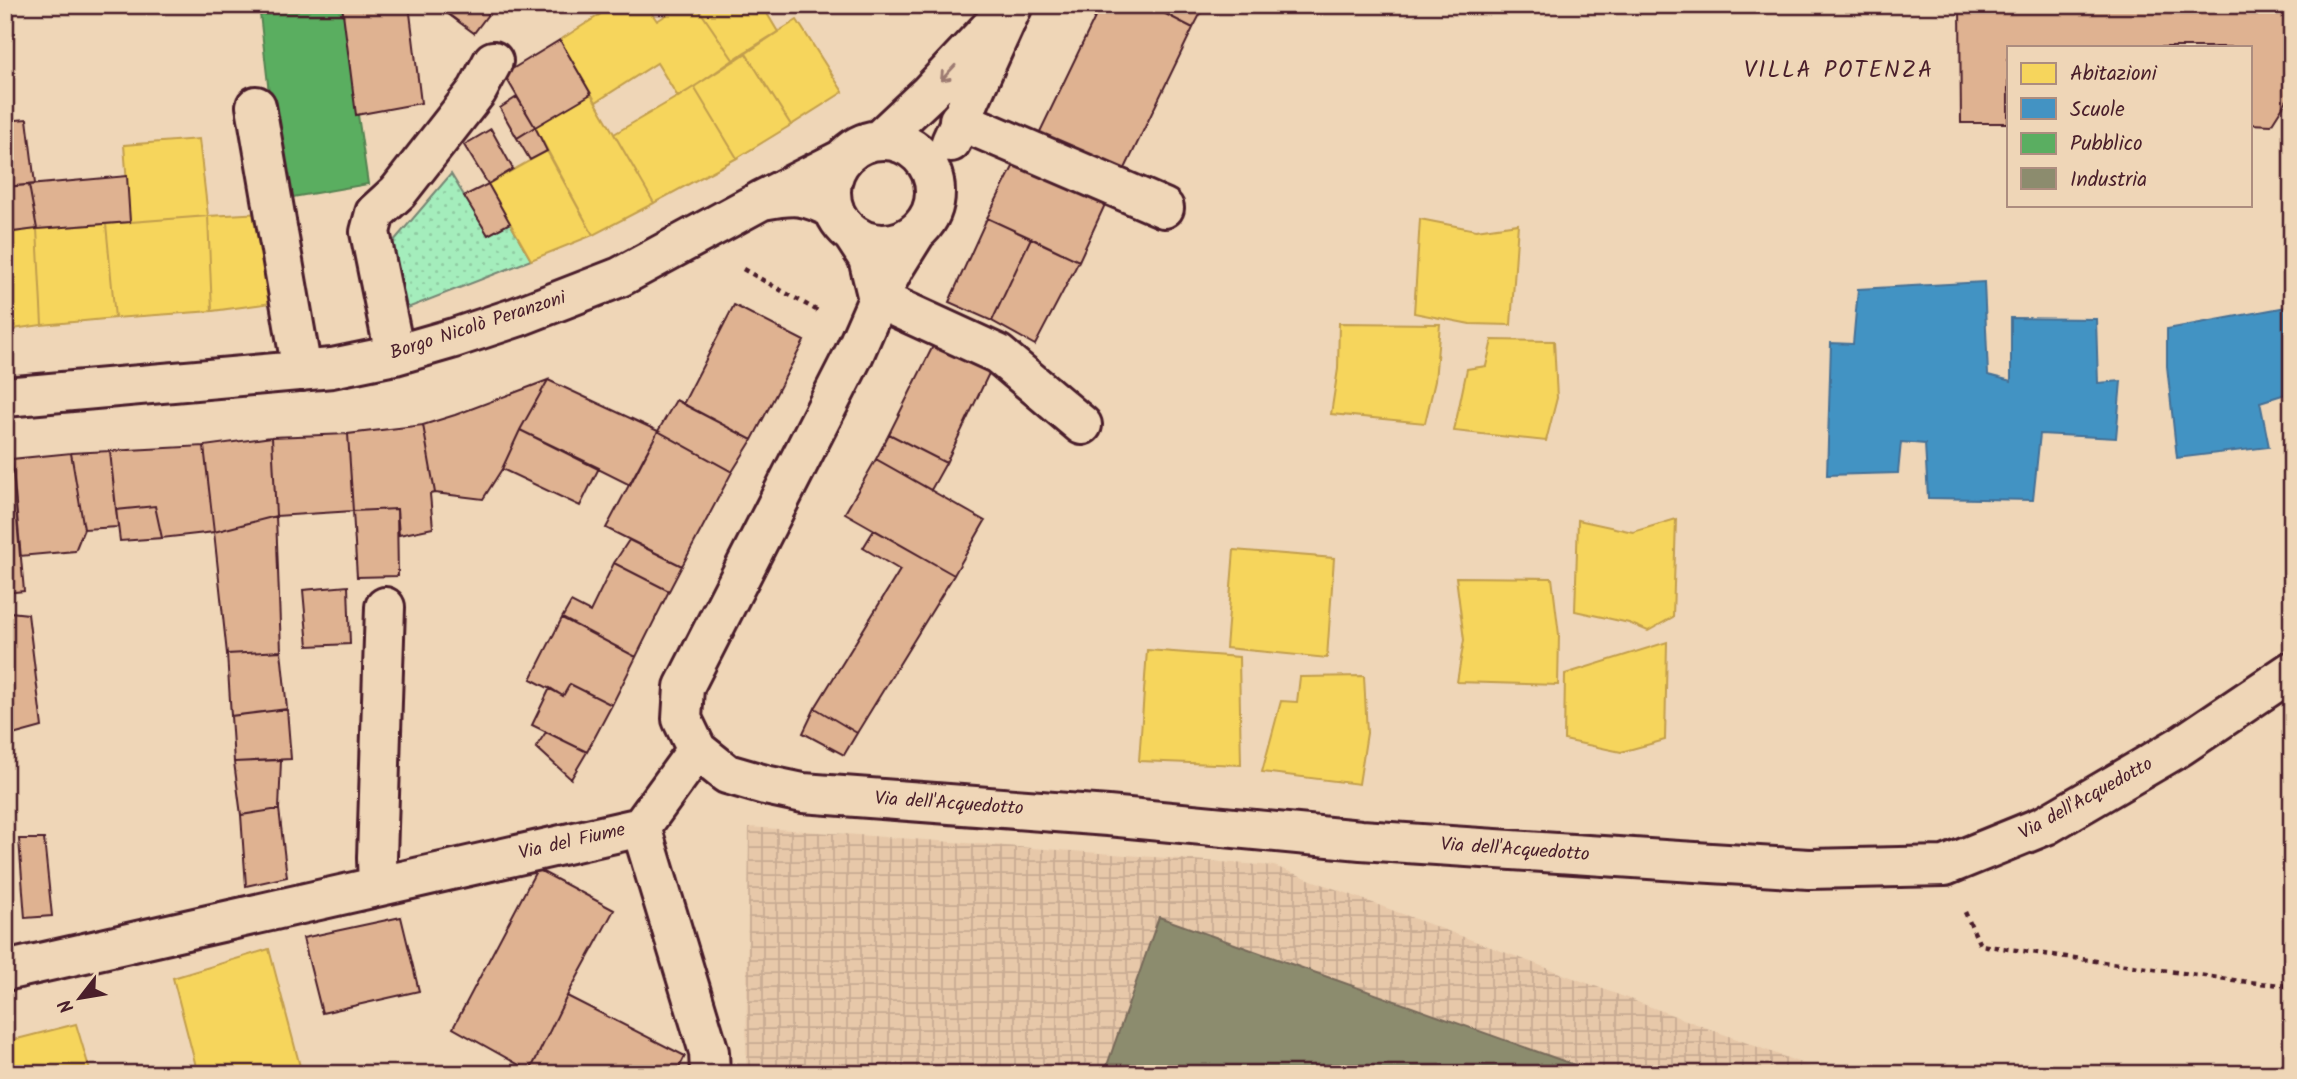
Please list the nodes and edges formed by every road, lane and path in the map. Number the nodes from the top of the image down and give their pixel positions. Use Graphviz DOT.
graph roads {
  1 [pos="1012,5"];
  2 [pos="493,61"];
  3 [pos="256,106"];
  4 [pos="960,120"];
  5 [pos="879,140"];
  6 [pos="843,159"];
  7 [pos="935,184"];
  8 [pos="762,200"];
  9 [pos="1164,208"];
  10 [pos="843,222"];
  11 [pos="915,234"];
  12 [pos="743,268"];
  13 [pos="878,299"];
  14 [pos="825,315"];
  15 [pos="395,355"];
  16 [pos="303,371"];
  17 [pos="5,397"];
  18 [pos="1082,425"];
  19 [pos="385,607"];
  20 [pos="2292,671"];
  21 [pos="697,750"];
  22 [pos="641,827"];
  23 [pos="1945,866"];
  24 [pos="378,886"];
  25 [pos="5,971"];
  26 [pos="2292,986"];
  27 [pos="710,1074"];
  1 -- 4 [label="street, Borgo Nicolò Peranzoni"];
  1 -- 5 [label="street, Borgo Nicolò Peranzoni, one-way"];
  2 -- 15 [label="street"];
  3 -- 16 [label="street"];
  4 -- 7 [label="street, Borgo Nicolò Peranzoni"];
  4 -- 9 [label="street"];
  5 -- 6 [label="street, Borgo Nicolò Peranzoni"];
  5 -- 7 [label="street"];
  6 -- 8 [label="street, Borgo Nicolò Peranzoni"];
  6 -- 10 [label="street"];
  7 -- 11 [label="street, Borgo Nicolò Peranzoni"];
  8 -- 10 [label="street, Borgo Nicolò Peranzoni"];
  8 -- 15 [label="street, Borgo Nicolò Peranzoni"];
  10 -- 11 [label="street, Borgo Nicolò Peranzoni"];
  10 -- 13 [label="street"];
  11 -- 13 [label="street"];
  12 -- 14 [label="path"];
  13 -- 18 [label="street"];
  13 -- 21 [label="street"];
  15 -- 16 [label="street, Borgo Nicolò Peranzoni"];
  16 -- 17 [label="street, Borgo Nicolò Peranzoni"];
  19 -- 24 [label="street"];
  20 -- 23 [label="street, Via dell'Acquedotto"];
  21 -- 22 [label="street, Via del Fiume"];
  21 -- 23 [label="street, Via dell'Acquedotto"];
  22 -- 24 [label="street, Via del Fiume"];
  22 -- 27 [label="street"];
  23 -- 26 [label="path"];
  24 -- 25 [label="street, Via del Fiume"];
}
